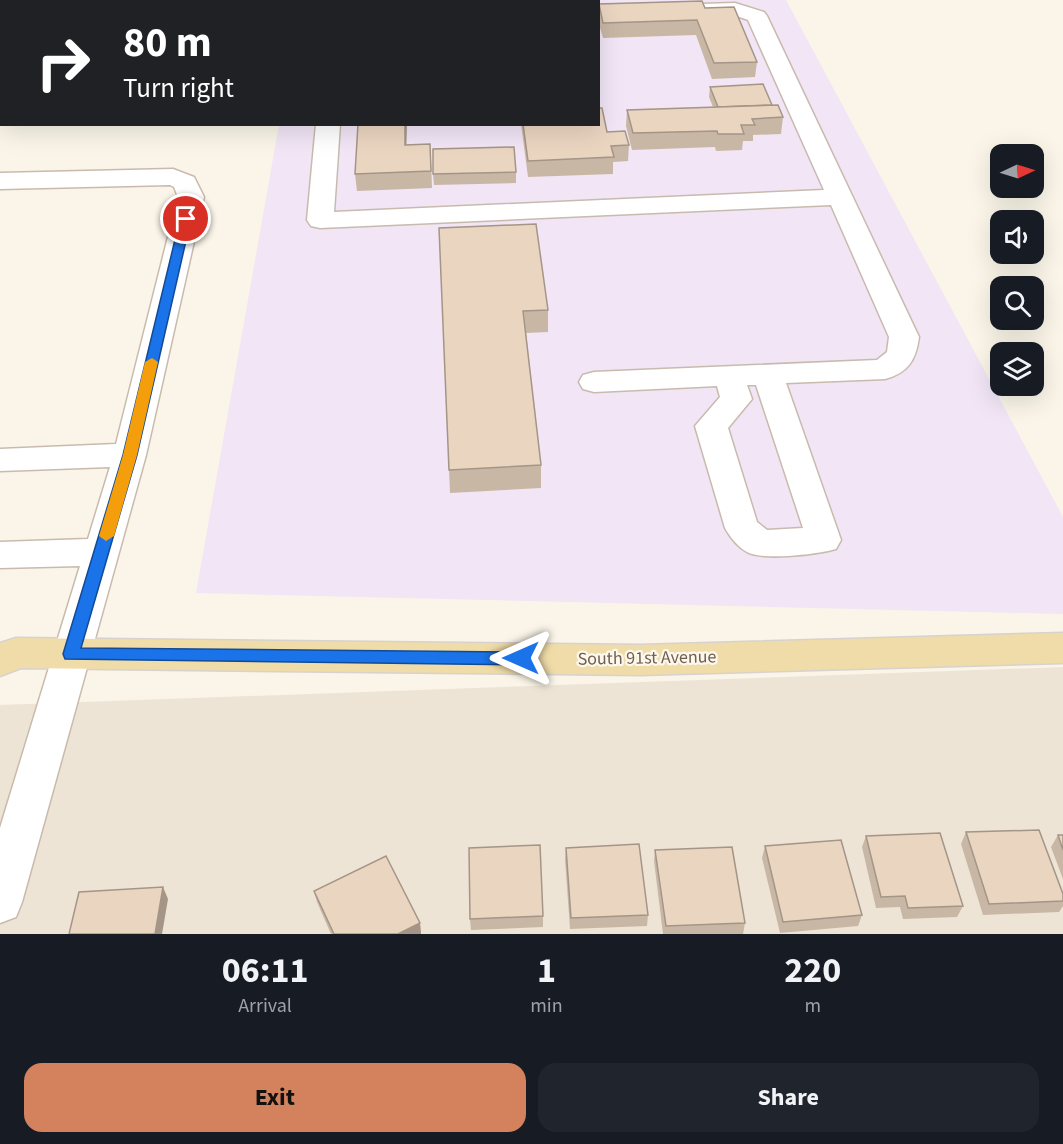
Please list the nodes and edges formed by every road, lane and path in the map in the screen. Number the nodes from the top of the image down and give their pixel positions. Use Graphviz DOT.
graph roads {
  1 [pos="600,14"];
  2 [pos="328,126"];
  3 [pos="0,181"];
  4 [pos="840,197"];
  5 [pos="768,374"];
  6 [pos="729,375"];
  7 [pos="594,382"];
  8 [pos="130,455"];
  9 [pos="0,460"];
  10 [pos="102,552"];
  11 [pos="0,555"];
  12 [pos="1063,648"];
  13 [pos="5,651"];
  14 [pos="71,654"];
  15 [pos="0,902"];
  1 -- 4 [label="street"];
  2 -- 4 [label="street"];
  3 -- 8 [label="street"];
  4 -- 5 [label="street"];
  5 -- 6 [label="street"];
  5 -- 6 [label="street"];
  6 -- 7 [label="street"];
  8 -- 9 [label="street"];
  8 -- 10 [label="street"];
  10 -- 11 [label="street"];
  10 -- 14 [label="street"];
  12 -- 14 [label="main road, South 91st Avenue"];
  13 -- 14 [label="main road, South 91st Avenue"];
  14 -- 15 [label="street"];
}
